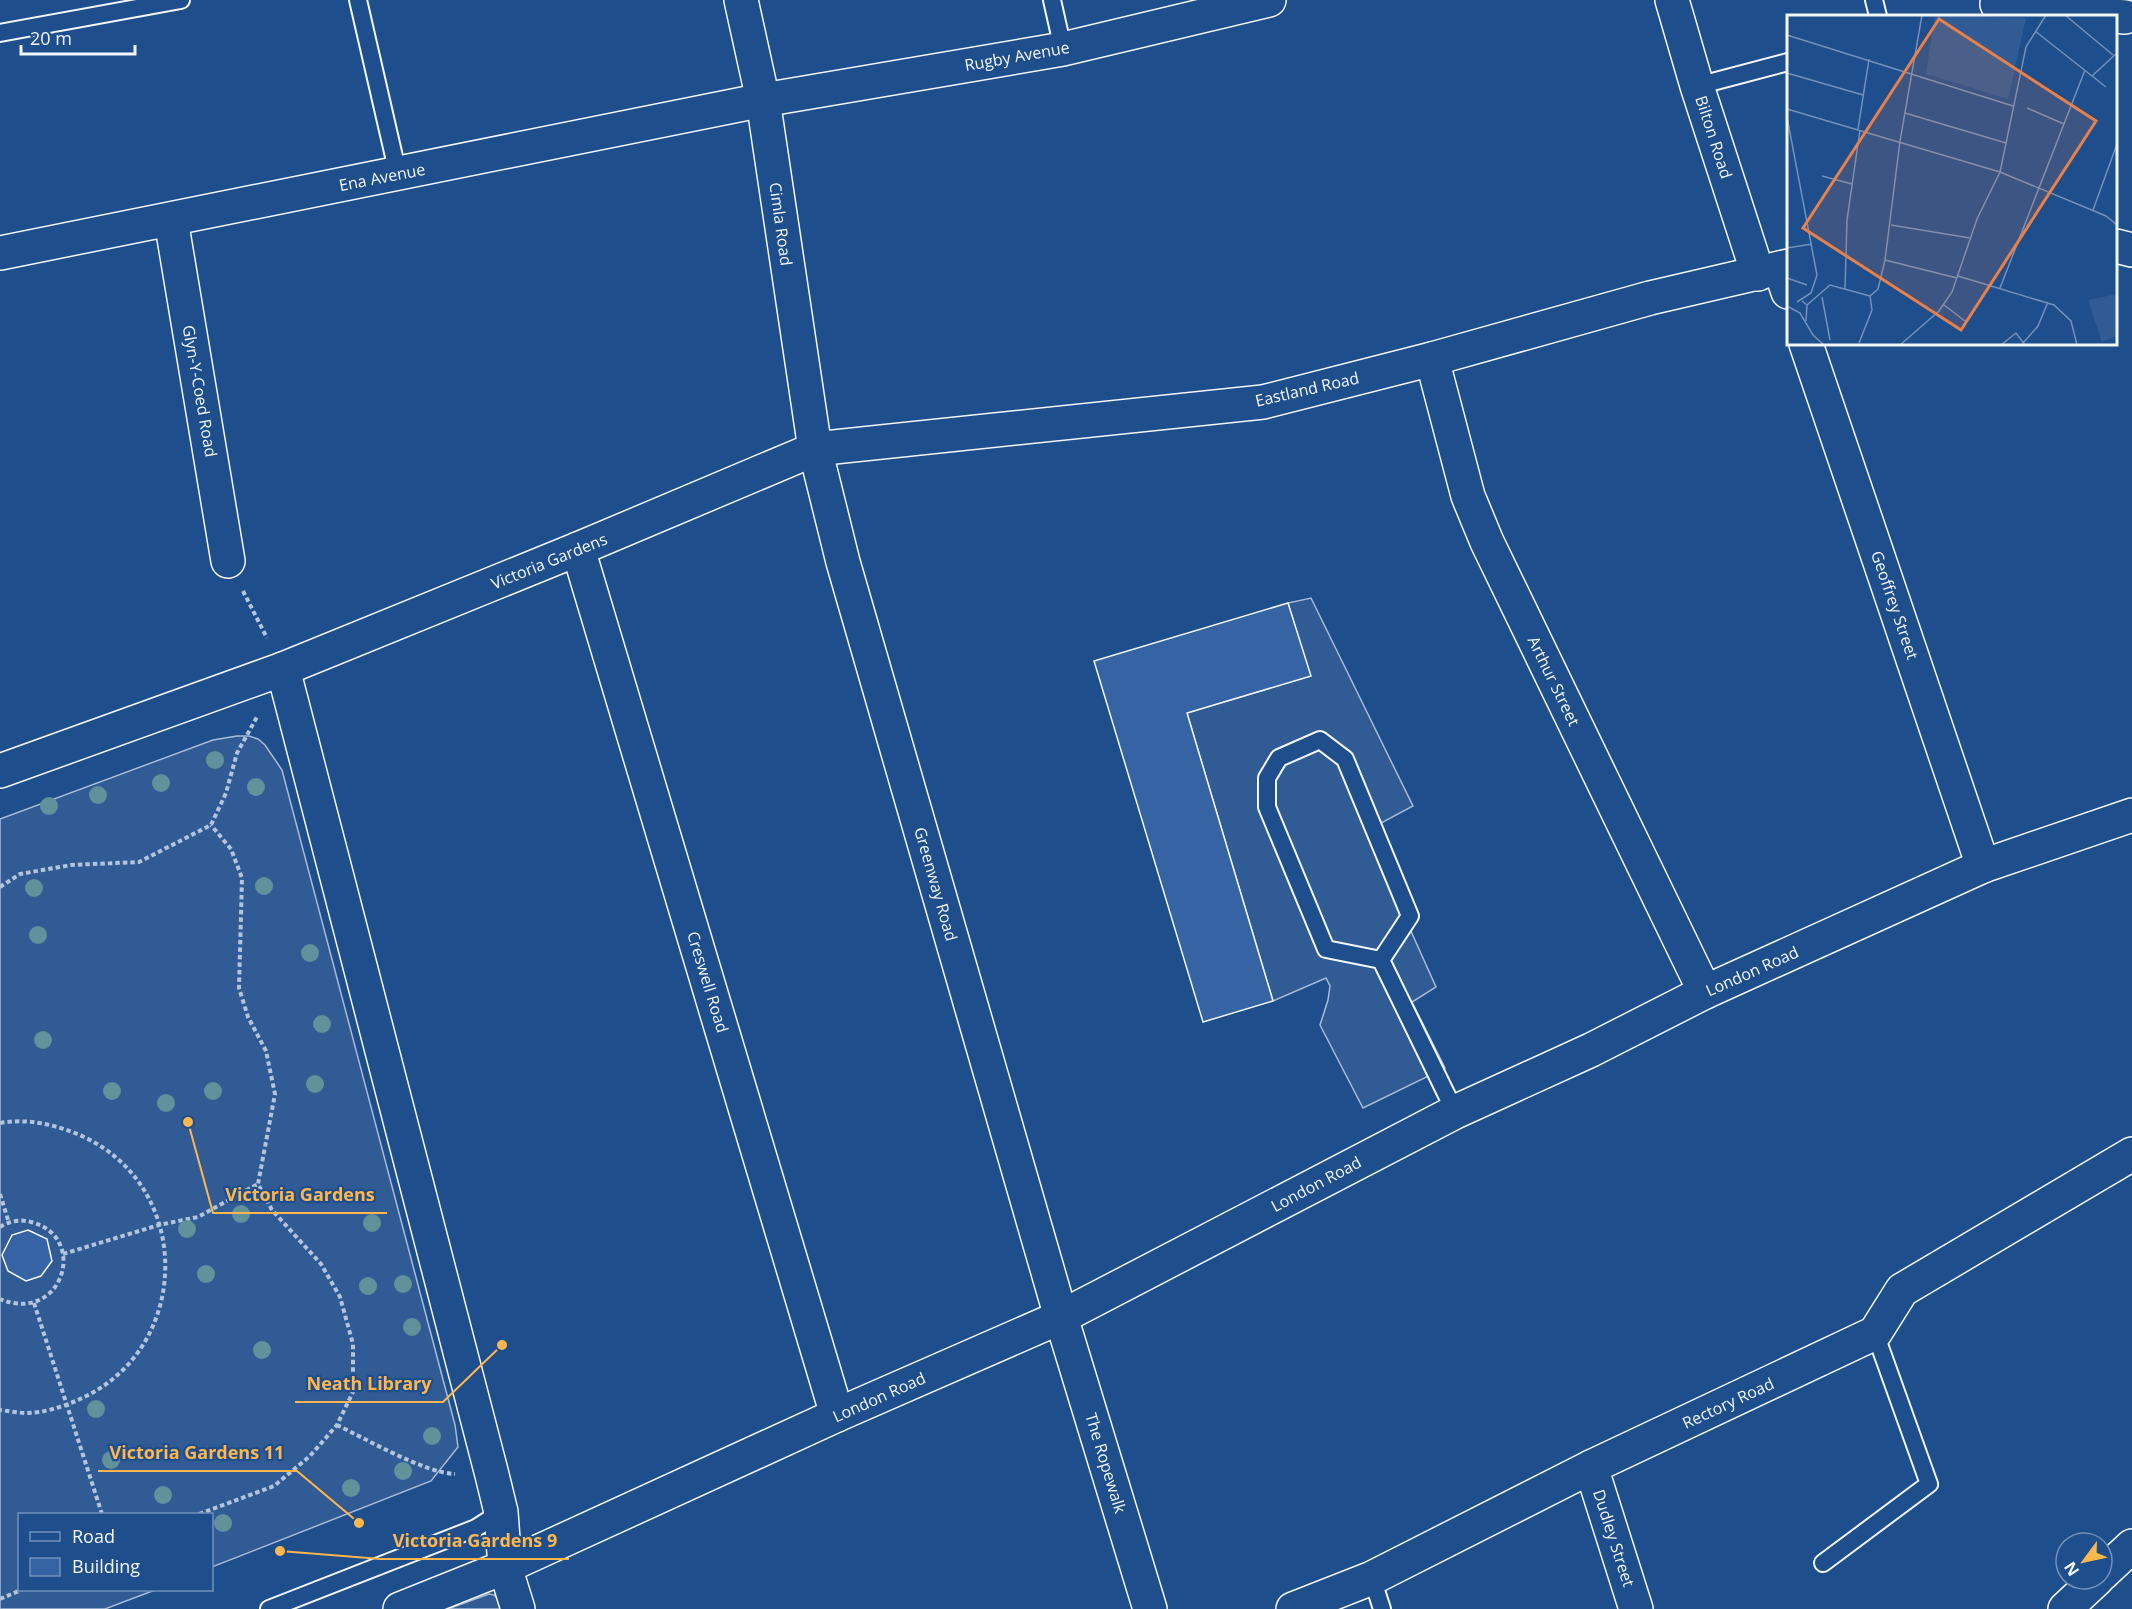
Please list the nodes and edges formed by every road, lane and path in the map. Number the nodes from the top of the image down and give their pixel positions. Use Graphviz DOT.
graph roads {
  1 [pos="181,0"];
  2 [pos="358,0"];
  3 [pos="741,0"];
  4 [pos="1052,0"];
  5 [pos="1269,0"];
  6 [pos="1672,0"];
  7 [pos="1874,0"];
  8 [pos="1997,4"];
  9 [pos="2053,13"];
  10 [pos="1878,15"];
  11 [pos="2089,15"];
  12 [pos="2117,17"];
  13 [pos="2125,17"];
  14 [pos="0,33"];
  15 [pos="1063,49"];
  16 [pos="1787,62"];
  17 [pos="1697,86"];
  18 [pos="763,100"];
  19 [pos="398,174"];
  20 [pos="171,220"];
  21 [pos="2117,246"];
  22 [pos="2132,250"];
  23 [pos="0,253"];
  24 [pos="1779,275"];
  25 [pos="1806,345"];
  26 [pos="1432,359"];
  27 [pos="814,449"];
  28 [pos="578,549"];
  29 [pos="228,561"];
  30 [pos="283,669"];
  31 [pos="0,771"];
  32 [pos="2132,815"];
  33 [pos="211,825"];
  34 [pos="1983,866"];
  35 [pos="0,887"];
  36 [pos="1381,960"];
  37 [pos="1705,992"];
  38 [pos="1455,1112"];
  39 [pos="0,1124"];
  40 [pos="2132,1154"];
  41 [pos="258,1184"];
  42 [pos="0,1194"];
  43 [pos="9,1223"];
  44 [pos="159,1225"];
  45 [pos="0,1227"];
  46 [pos="63,1254"];
  47 [pos="0,1299"];
  48 [pos="34,1303"];
  49 [pos="1061,1317"];
  50 [pos="1875,1334"];
  51 [pos="67,1405"];
  52 [pos="0,1410"];
  53 [pos="837,1415"];
  54 [pos="337,1425"];
  55 [pos="1591,1467"];
  56 [pos="492,1475"];
  57 [pos="501,1512"];
  58 [pos="101,1513"];
  59 [pos="204,1513"];
  60 [pos="2132,1546"];
  61 [pos="1823,1563"];
  62 [pos="2114,1563"];
  63 [pos="505,1567"];
  64 [pos="1372,1578"];
  65 [pos="19,1591"];
  66 [pos="2084,1591"];
  67 [pos="0,1599"];
  68 [pos="269,1609"];
  69 [pos="400,1609"];
  70 [pos="518,1609"];
  71 [pos="1150,1609"];
  72 [pos="1293,1609"];
  73 [pos="1382,1609"];
  74 [pos="1636,1609"];
  75 [pos="2065,1609"];
  1 -- 14 [label="lane"];
  2 -- 19 [label="lane"];
  3 -- 18 [label="street, Cimla Road"];
  4 -- 15 [label="lane"];
  5 -- 15 [label="street, Rugby Avenue"];
  6 -- 17 [label="street, Bilton Road"];
  7 -- 10 [label="lane"];
  8 -- 9 [label="street"];
  9 -- 11 [label="street"];
  12 -- 13 [label="street"];
  15 -- 18 [label="street, Rugby Avenue"];
  16 -- 17 [label="lane"];
  17 -- 24 [label="street, Bilton Road"];
  18 -- 19 [label="street, Ena Avenue"];
  18 -- 27 [label="street, Cimla Road"];
  19 -- 20 [label="street, Ena Avenue"];
  20 -- 23 [label="street, Ena Avenue"];
  20 -- 29 [label="street, Glyn-Y-Coed Road"];
  21 -- 22 [label="street"];
  24 -- 26 [label="street, Eastland Road"];
  25 -- 34 [label="street, Geoffrey Street"];
  26 -- 27 [label="street, Eastland Road"];
  26 -- 37 [label="street, Arthur Street"];
  27 -- 28 [label="street, Victoria Gardens"];
  27 -- 49 [label="street, Greenway Road"];
  28 -- 30 [label="street, Victoria Gardens"];
  28 -- 53 [label="street, Creswell Road"];
  29 -- 30 [label="path"];
  30 -- 31 [label="street, Victoria Gardens"];
  30 -- 33 [label="path"];
  30 -- 56 [label="street"];
  32 -- 34 [label="street, London Road"];
  33 -- 35 [label="path"];
  33 -- 41 [label="path"];
  34 -- 37 [label="street, London Road"];
  36 -- 36 [label="lane"];
  36 -- 38 [label="lane"];
  37 -- 38 [label="street, London Road"];
  38 -- 49 [label="street, London Road"];
  39 -- 44 [label="path"];
  40 -- 50 [label="street"];
  41 -- 44 [label="path"];
  41 -- 54 [label="path"];
  42 -- 43 [label="path"];
  43 -- 45 [label="path"];
  43 -- 46 [label="path"];
  44 -- 46 [label="path"];
  44 -- 51 [label="path"];
  46 -- 48 [label="path"];
  47 -- 48 [label="path"];
  48 -- 51 [label="path"];
  49 -- 53 [label="street, London Road"];
  49 -- 71 [label="street, The Ropewalk"];
  50 -- 55 [label="street, Rectory Road"];
  50 -- 61 [label="lane"];
  51 -- 52 [label="path"];
  51 -- 58 [label="path"];
  53 -- 63 [label="street, London Road"];
  54 -- 56 [label="path"];
  54 -- 59 [label="path"];
  55 -- 64 [label="street, Rectory Road"];
  55 -- 74 [label="street, Dudley Street"];
  56 -- 57 [label="street"];
  57 -- 63 [label="street"];
  57 -- 68 [label="lane"];
  60 -- 62 [label="street"];
  63 -- 69 [label="street, London Road"];
  63 -- 70 [label="street"];
  64 -- 72 [label="street, Rectory Road"];
  64 -- 73 [label="lane"];
  65 -- 67 [label="path"];
  66 -- 75 [label="street"];
}
